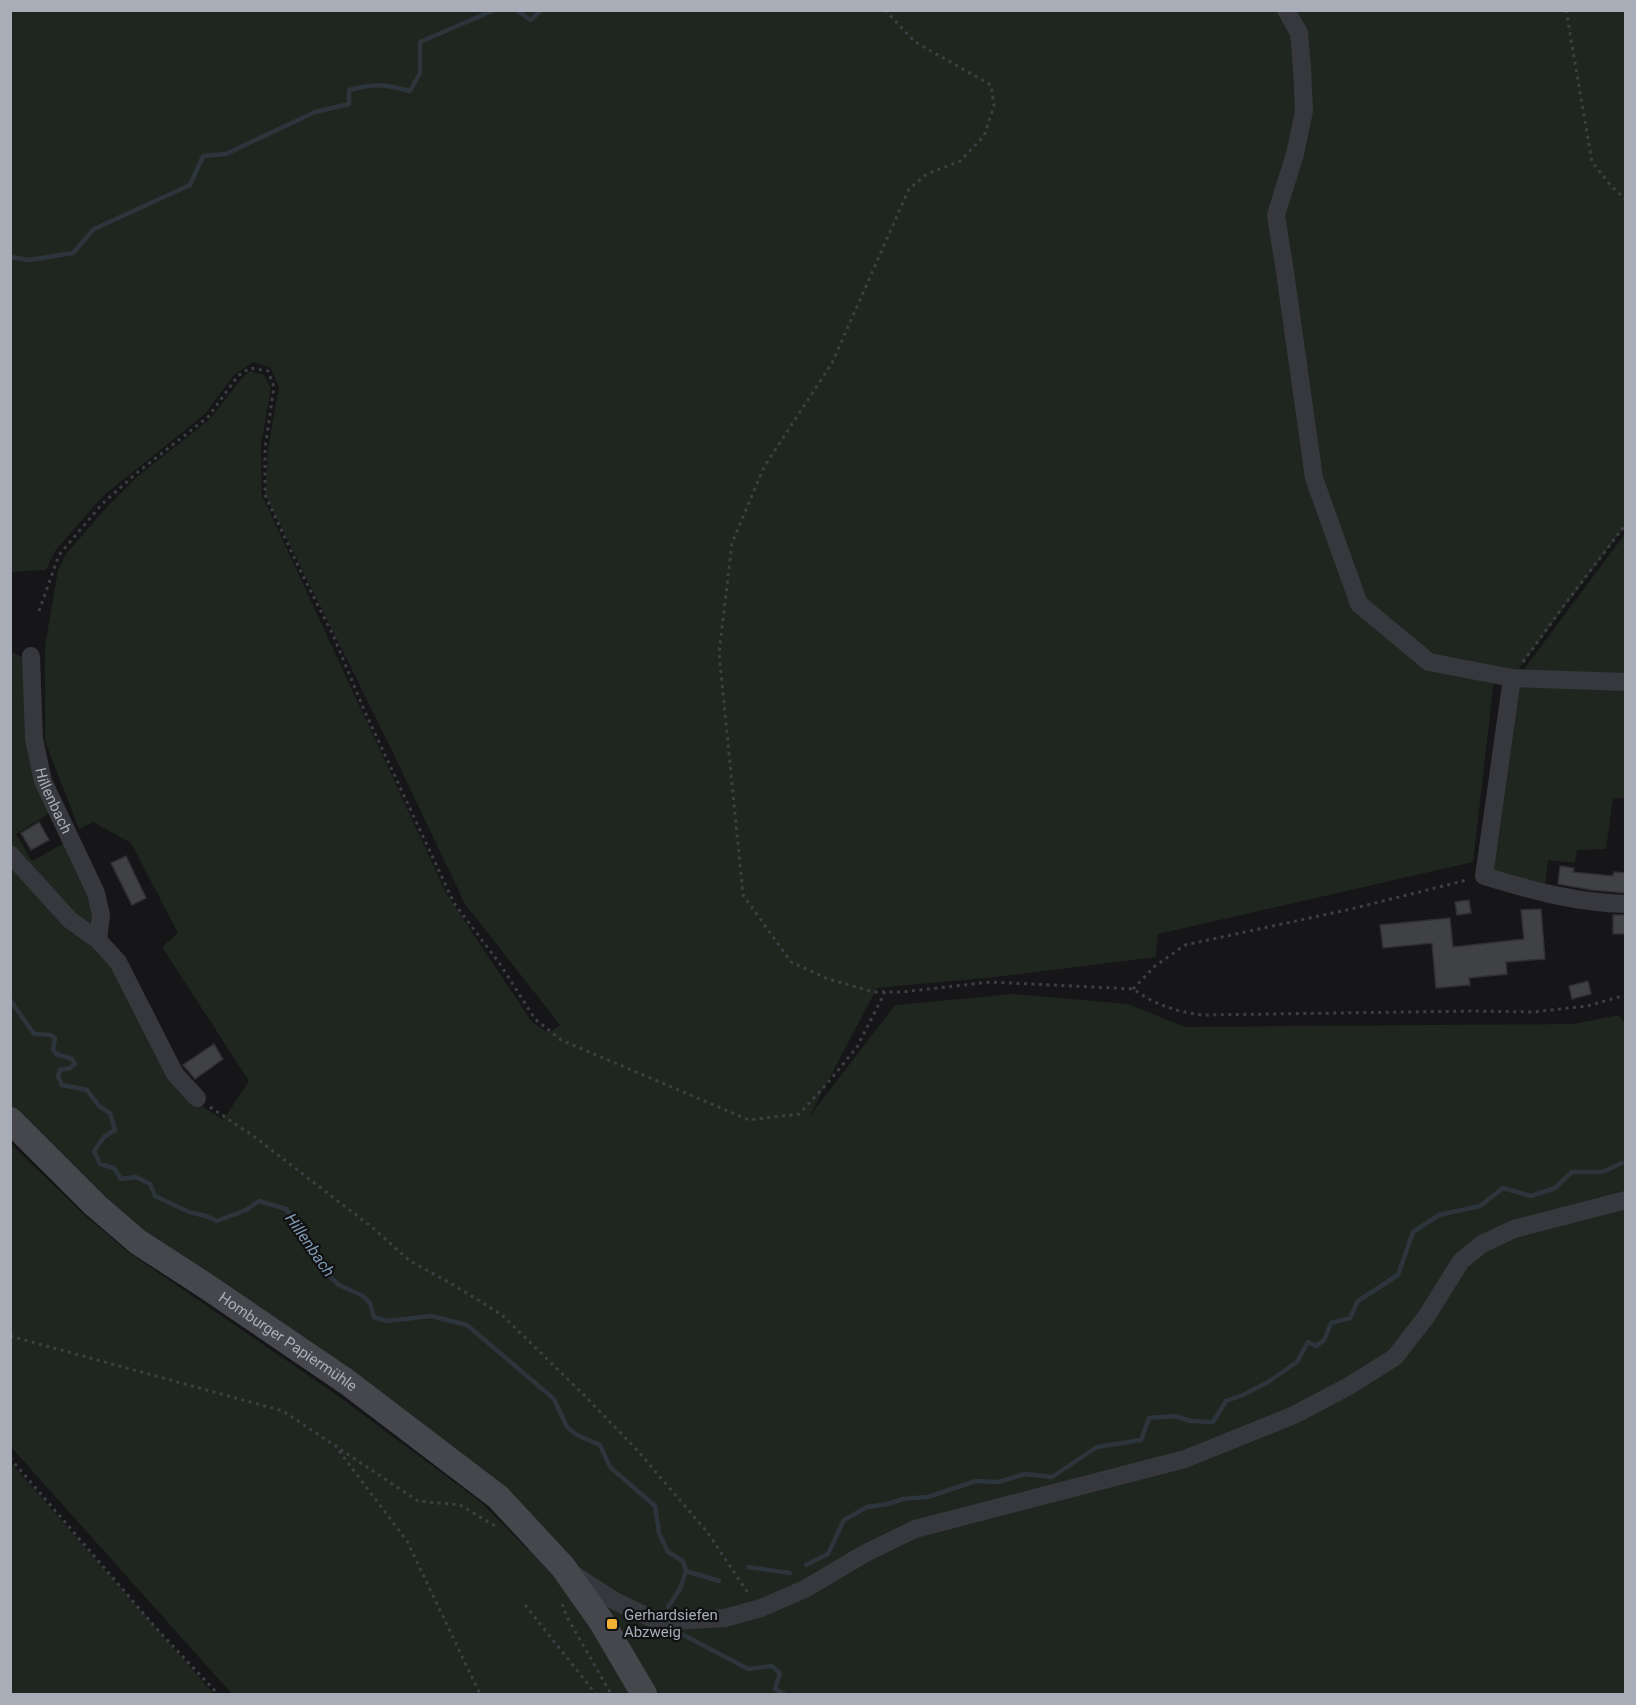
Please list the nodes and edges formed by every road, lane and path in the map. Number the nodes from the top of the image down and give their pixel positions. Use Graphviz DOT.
graph roads {
  1 [pos="885,10"];
  2 [pos="1286,10"];
  3 [pos="1566,10"];
  4 [pos="1626,200"];
  5 [pos="1626,524"];
  6 [pos="39,610"];
  7 [pos="31,656"];
  8 [pos="1512,678"];
  9 [pos="1626,682"];
  10 [pos="10,854"];
  11 [pos="1484,876"];
  12 [pos="1626,904"];
  13 [pos="98,940"];
  14 [pos="1133,989"];
  15 [pos="885,992"];
  16 [pos="1626,995"];
  17 [pos="197,1098"];
  18 [pos="10,1120"];
  19 [pos="1626,1200"];
  20 [pos="10,1336"];
  21 [pos="336,1447"];
  22 [pos="10,1458"];
  23 [pos="496,1526"];
  24 [pos="563,1568"];
  25 [pos="560,1598"];
  26 [pos="525,1605"];
  27 [pos="761,1608"];
  28 [pos="218,1695"];
  29 [pos="480,1695"];
  30 [pos="596,1695"];
  31 [pos="611,1695"];
  32 [pos="644,1695"];
  1 -- 15 [label="path"];
  2 -- 8 [label="street"];
  3 -- 4 [label="path"];
  5 -- 8 [label="path"];
  6 -- 15 [label="path"];
  7 -- 13 [label="street, Hillenbach"];
  8 -- 9 [label="street"];
  8 -- 11 [label="street"];
  10 -- 13 [label="street"];
  11 -- 12 [label="street"];
  11 -- 14 [label="path"];
  13 -- 17 [label="street"];
  14 -- 15 [label="path"];
  14 -- 16 [label="path"];
  17 -- 27 [label="path"];
  18 -- 24 [label="main road, Homburger Papiermühle"];
  19 -- 27 [label="street"];
  20 -- 21 [label="path"];
  21 -- 23 [label="path"];
  21 -- 29 [label="path"];
  22 -- 28 [label="path"];
  24 -- 27 [label="street"];
  24 -- 32 [label="main road, Homburger Papiermühle"];
  25 -- 31 [label="path"];
  26 -- 30 [label="path"];
}
